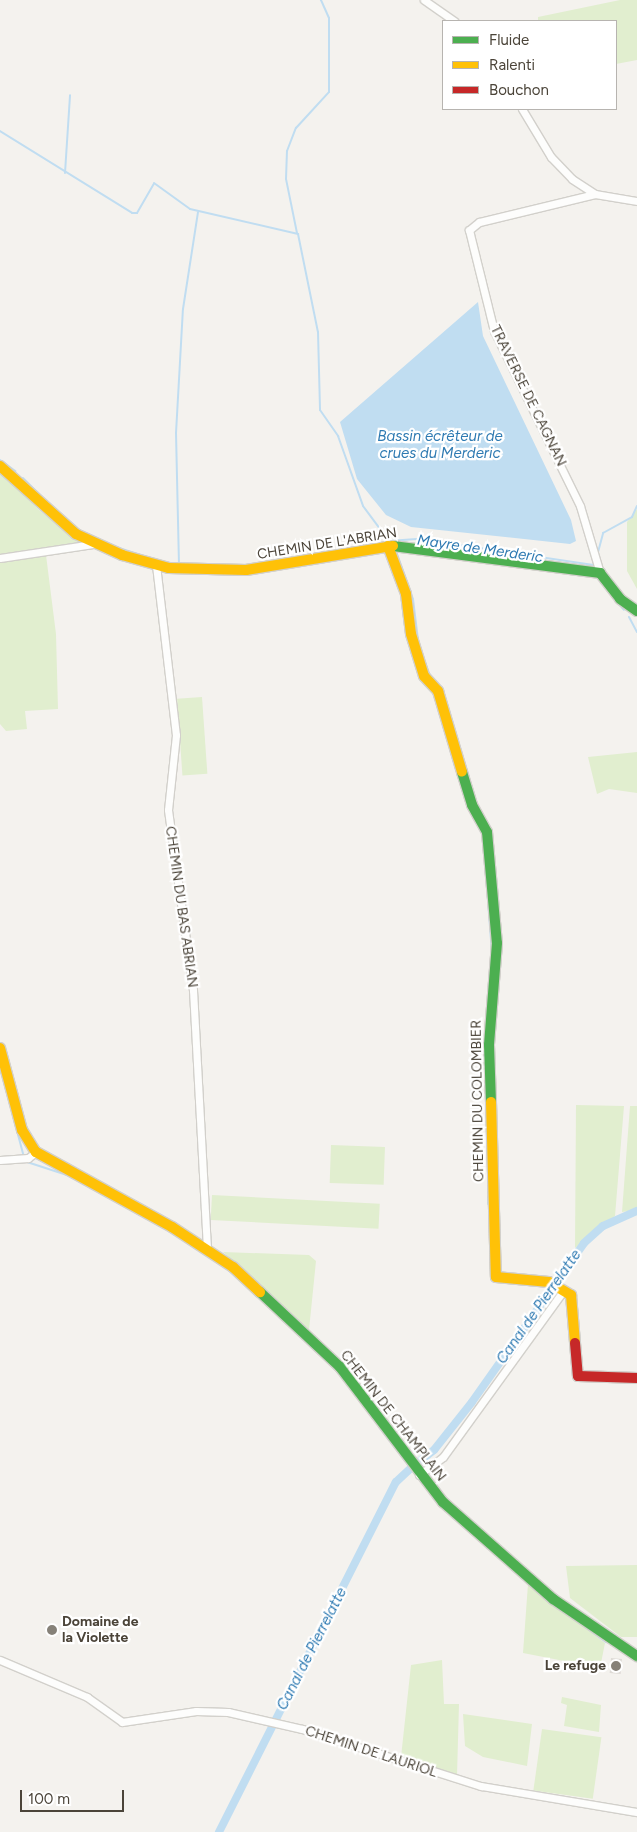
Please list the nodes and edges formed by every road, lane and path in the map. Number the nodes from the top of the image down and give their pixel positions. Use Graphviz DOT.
graph roads {
  1 [pos="424,0"];
  2 [pos="453,20"];
  3 [pos="523,110"];
  4 [pos="595,194"];
  5 [pos="637,200"];
  6 [pos="0,466"];
  7 [pos="93,544"];
  8 [pos="388,546"];
  9 [pos="0,558"];
  10 [pos="156,565"];
  11 [pos="598,572"];
  12 [pos="637,611"];
  13 [pos="0,1048"];
  14 [pos="36,1152"];
  15 [pos="0,1160"];
  16 [pos="207,1250"];
  17 [pos="558,1287"];
  18 [pos="637,1378"];
  19 [pos="418,1476"];
  20 [pos="637,1656"];
  21 [pos="0,1660"];
  22 [pos="637,1812"];
  1 -- 2 [label="street"];
  3 -- 4 [label="street"];
  4 -- 5 [label="street"];
  4 -- 11 [label="street, TRAVERSE DE CAGNAN"];
  6 -- 7 [label="street, CHEMIN DE L'ABRIAN"];
  7 -- 9 [label="street"];
  7 -- 10 [label="street, CHEMIN DE L'ABRIAN"];
  8 -- 10 [label="street, CHEMIN DE L'ABRIAN"];
  8 -- 11 [label="street, CHEMIN DE L'ABRIAN"];
  8 -- 17 [label="street, CHEMIN DU COLOMBIER"];
  10 -- 16 [label="street, CHEMIN DU BAS ABRIAN"];
  11 -- 12 [label="street"];
  13 -- 14 [label="street, CHEMIN DE CHAMPLAIN"];
  14 -- 15 [label="street"];
  14 -- 16 [label="street, CHEMIN DE CHAMPLAIN"];
  16 -- 19 [label="street, CHEMIN DE CHAMPLAIN"];
  17 -- 18 [label="street"];
  17 -- 19 [label="street"];
  19 -- 20 [label="street, CHEMIN DE CHAMPLAIN"];
  21 -- 22 [label="street, CHEMIN DE LAURIOL"];
}
